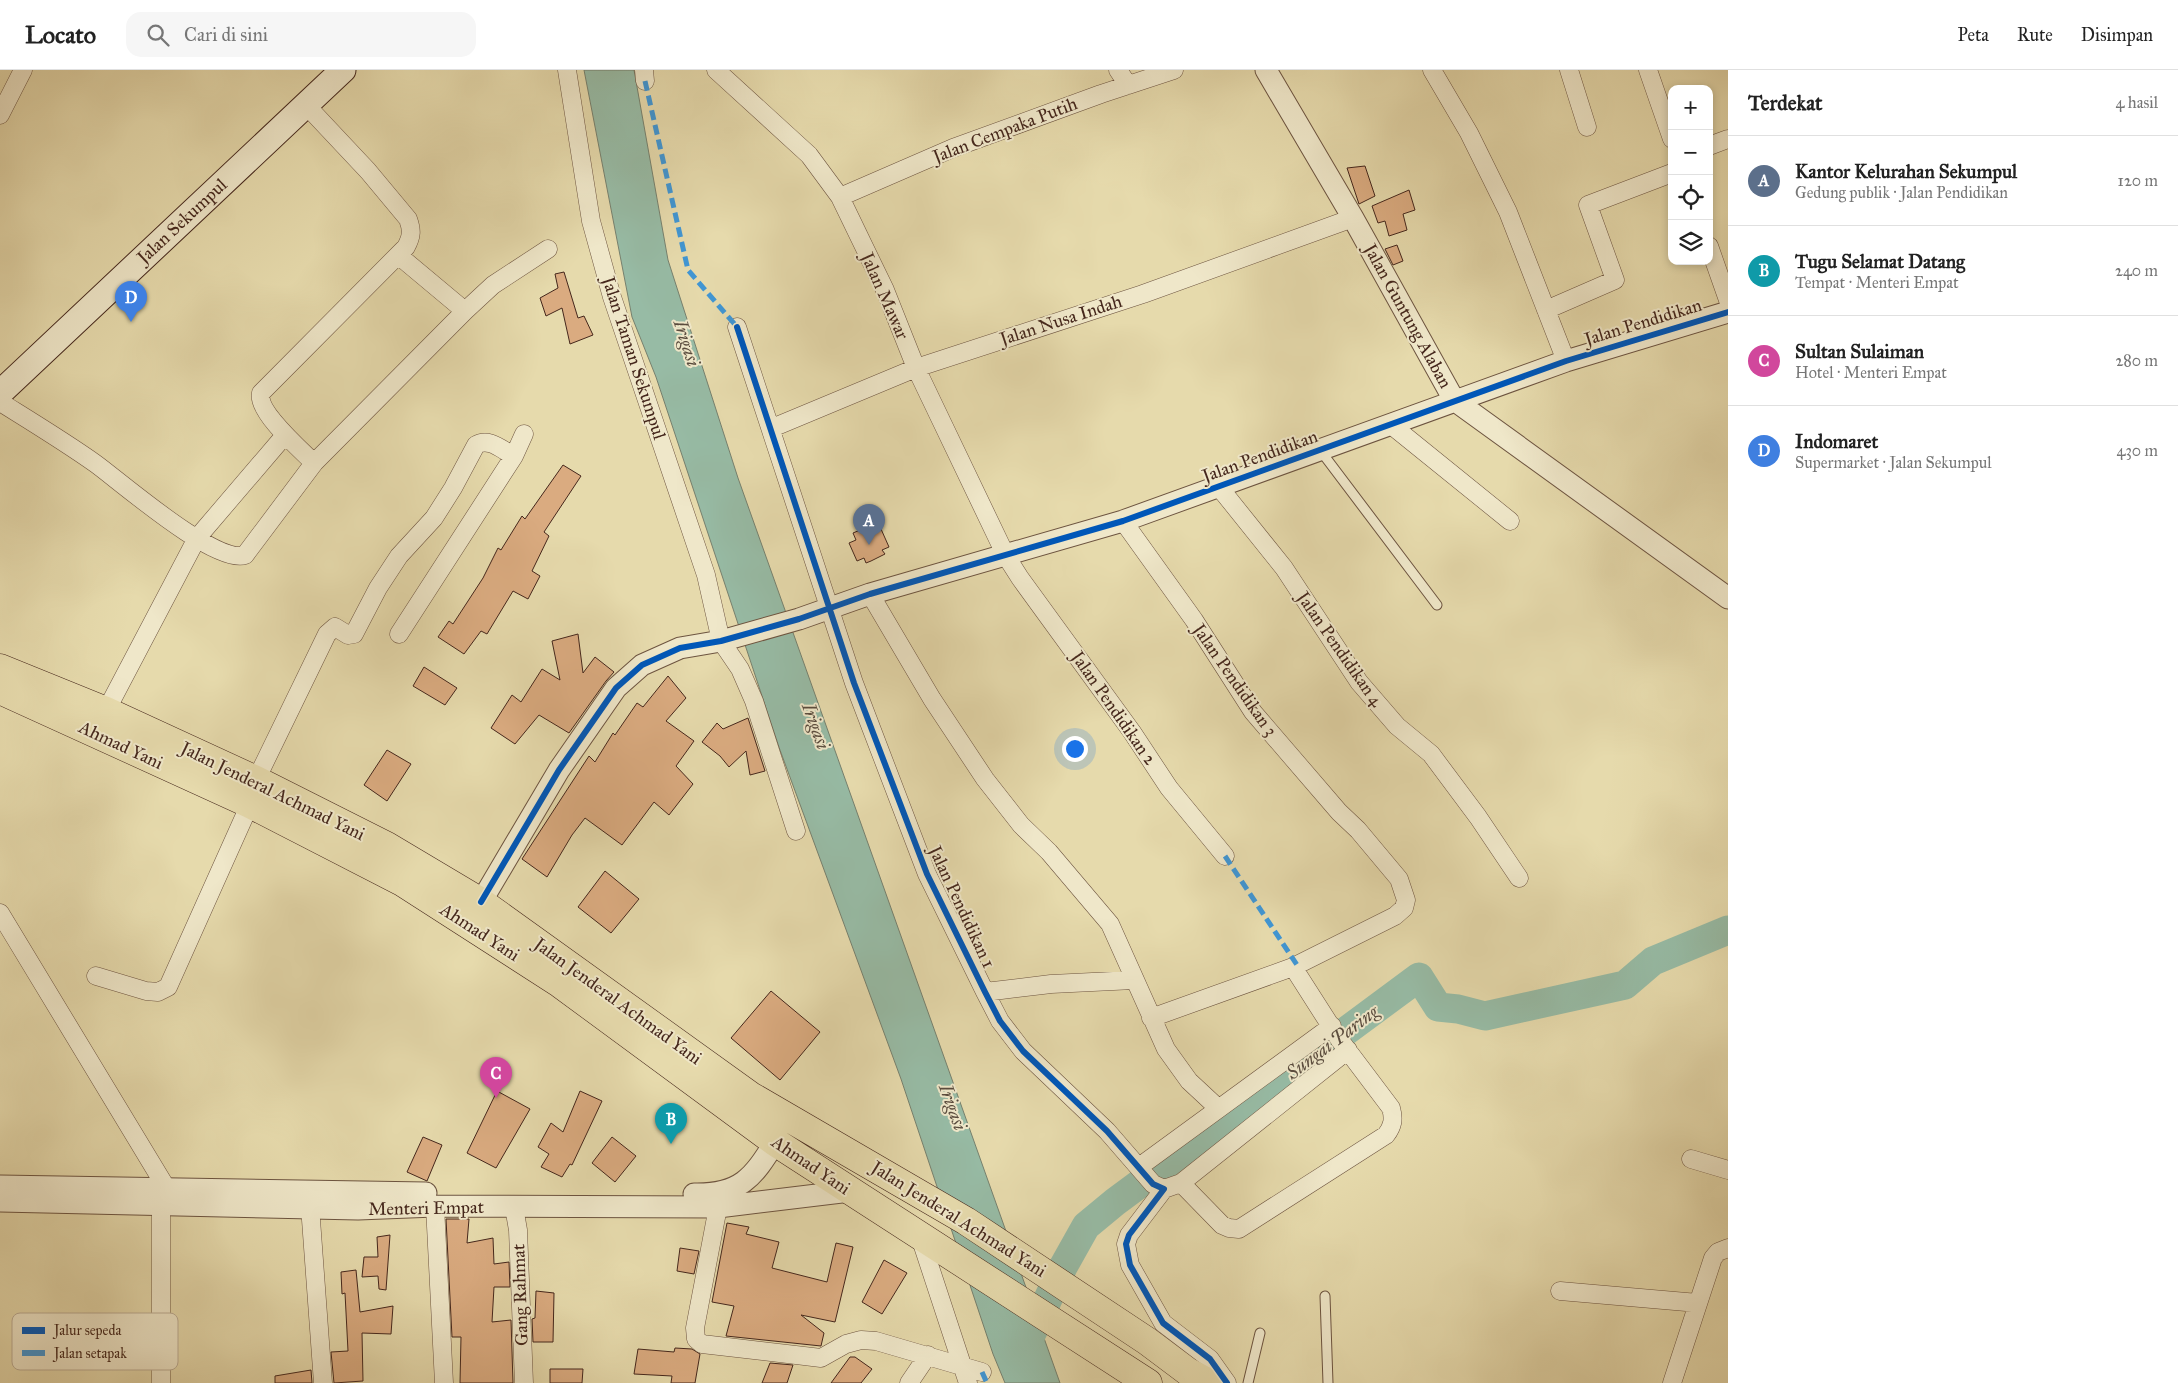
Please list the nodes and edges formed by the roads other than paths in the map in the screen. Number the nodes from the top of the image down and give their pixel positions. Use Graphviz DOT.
graph roads {
  1 [pos="23,70"];
  2 [pos="342,70"];
  3 [pos="566,70"];
  4 [pos="716,70"];
  5 [pos="1118,70"];
  6 [pos="1174,70"];
  7 [pos="1432,70"];
  8 [pos="1570,70"];
  9 [pos="1648,70"];
  10 [pos="1272,72"];
  11 [pos="1128,86"];
  12 [pos="306,105"];
  13 [pos="0,115"];
  14 [pos="1587,126"];
  15 [pos="1669,130"];
  16 [pos="1728,140"];
  17 [pos="1713,145"];
  18 [pos="1668,175"];
  19 [pos="840,197"];
  20 [pos="1353,218"];
  21 [pos="548,249"];
  22 [pos="398,255"];
  23 [pos="1713,257"];
  24 [pos="1728,300"];
  25 [pos="1546,310"];
  26 [pos="465,311"];
  27 [pos="1728,312"];
  28 [pos="737,327"];
  29 [pos="1566,361"];
  30 [pos="916,368"];
  31 [pos="0,393"];
  32 [pos="1454,400"];
  33 [pos="0,402"];
  34 [pos="1390,424"];
  35 [pos="772,428"];
  36 [pos="524,434"];
  37 [pos="285,435"];
  38 [pos="1320,450"];
  39 [pos="514,456"];
  40 [pos="314,463"];
  41 [pos="1219,487"];
  42 [pos="1123,521"];
  43 [pos="1510,522"];
  44 [pos="197,538"];
  45 [pos="1006,556"];
  46 [pos="870,594"];
  47 [pos="1728,598"];
  48 [pos="1437,605"];
  49 [pos="828,607"];
  50 [pos="399,634"];
  51 [pos="728,639"];
  52 [pos="0,668"];
  53 [pos="0,690"];
  54 [pos="106,711"];
  55 [pos="253,792"];
  56 [pos="796,831"];
  57 [pos="1225,856"];
  58 [pos="1519,878"];
  59 [pos="480,902"];
  60 [pos="0,913"];
  61 [pos="1293,967"];
  62 [pos="96,976"];
  63 [pos="1134,980"];
  64 [pos="985,992"];
  65 [pos="611,1009"];
  66 [pos="1151,1018"];
  67 [pos="647,1035"];
  68 [pos="1338,1036"];
  69 [pos="1218,1108"];
  70 [pos="775,1142"];
  71 [pos="1690,1160"];
  72 [pos="1728,1170"];
  73 [pos="1150,1178"];
  74 [pos="1181,1183"];
  75 [pos="0,1186"];
  76 [pos="850,1191"];
  77 [pos="34,1194"];
  78 [pos="164,1197"];
  79 [pos="311,1199"];
  80 [pos="435,1199"];
  81 [pos="514,1200"];
  82 [pos="646,1200"];
  83 [pos="0,1201"];
  84 [pos="718,1207"];
  85 [pos="920,1237"];
  86 [pos="1728,1248"];
  87 [pos="1560,1291"];
  88 [pos="1325,1296"];
  89 [pos="1698,1303"];
  90 [pos="162,1313"];
  91 [pos="1260,1333"];
  92 [pos="928,1355"];
  93 [pos="960,1364"];
  94 [pos="161,1370"];
  95 [pos="982,1372"];
  96 [pos="161,1383"];
  97 [pos="323,1383"];
  98 [pos="444,1383"];
  99 [pos="524,1383"];
  100 [pos="909,1383"];
  101 [pos="968,1383"];
  102 [pos="1148,1383"];
  103 [pos="1209,1383"];
  104 [pos="1227,1383"];
  105 [pos="1248,1383"];
  106 [pos="1328,1383"];
  107 [pos="1672,1383"];
  1 -- 13 [label="street"];
  2 -- 12 [label="main road, Jalan Sekumpul"];
  3 -- 51 [label="street, Jalan Taman Sekumpul"];
  4 -- 19 [label="street, Jalan Mawar"];
  5 -- 11 [label="street"];
  6 -- 11 [label="street, Jalan Cempaka Putih"];
  7 -- 25 [label="street"];
  8 -- 14 [label="street"];
  9 -- 15 [label="street"];
  10 -- 20 [label="street, Jalan Guntung Alaban"];
  11 -- 19 [label="street, Jalan Cempaka Putih"];
  12 -- 22 [label="street"];
  12 -- 31 [label="main road, Jalan Sekumpul"];
  16 -- 17 [label="street"];
  18 -- 25 [label="street"];
  19 -- 30 [label="street, Jalan Mawar"];
  20 -- 30 [label="street, Jalan Nusa Indah"];
  20 -- 32 [label="street, Jalan Guntung Alaban"];
  21 -- 26 [label="street"];
  22 -- 26 [label="street"];
  22 -- 37 [label="street"];
  23 -- 24 [label="street"];
  25 -- 29 [label="street"];
  26 -- 40 [label="street"];
  27 -- 29 [label="street, Jalan Pendidikan"];
  28 -- 35 [label="street, Jalan Pendidikan 1"];
  29 -- 32 [label="street, Jalan Pendidikan"];
  30 -- 35 [label="street, Jalan Nusa Indah"];
  30 -- 45 [label="street, Jalan Mawar"];
  32 -- 34 [label="street, Jalan Pendidikan"];
  32 -- 47 [label="street, Jalan Guntung Alaban"];
  33 -- 44 [label="street"];
  34 -- 38 [label="street, Jalan Pendidikan"];
  34 -- 43 [label="street"];
  35 -- 49 [label="street, Jalan Pendidikan 1"];
  36 -- 39 [label="street"];
  37 -- 40 [label="street"];
  37 -- 44 [label="street"];
  38 -- 41 [label="street, Jalan Pendidikan"];
  38 -- 48 [label="lane"];
  39 -- 50 [label="street"];
  39 -- 55 [label="street"];
  40 -- 44 [label="street"];
  41 -- 42 [label="street, Jalan Pendidikan"];
  41 -- 58 [label="street, Jalan Pendidikan 4"];
  42 -- 45 [label="street, Jalan Pendidikan"];
  42 -- 61 [label="street, Jalan Pendidikan 3"];
  44 -- 54 [label="street"];
  45 -- 46 [label="street, Jalan Pendidikan"];
  45 -- 57 [label="street, Jalan Pendidikan 2"];
  46 -- 49 [label="street, Jalan Pendidikan"];
  46 -- 63 [label="street"];
  49 -- 51 [label="street, Jalan Pendidikan"];
  49 -- 64 [label="street, Jalan Pendidikan 1"];
  51 -- 56 [label="street"];
  51 -- 59 [label="street, Jalan Pendidikan"];
  52 -- 54 [label="highway, Jalan Jenderal Achmad Yani"];
  53 -- 55 [label="highway, Ahmad Yani"];
  54 -- 55 [label="highway, Jalan Jenderal Achmad Yani"];
  55 -- 59 [label="highway, Jalan Jenderal Achmad Yani"];
  55 -- 62 [label="street"];
  55 -- 65 [label="highway, Ahmad Yani"];
  59 -- 65 [label="highway, Jalan Jenderal Achmad Yani"];
  60 -- 78 [label="street"];
  61 -- 66 [label="street"];
  61 -- 68 [label="street"];
  63 -- 64 [label="street"];
  63 -- 66 [label="street"];
  64 -- 73 [label="street, Jalan Pendidikan 1"];
  65 -- 67 [label="highway, Ahmad Yani"];
  66 -- 69 [label="street"];
  67 -- 70 [label="highway, Ahmad Yani"];
  67 -- 103 [label="highway, Jalan Jenderal Achmad Yani"];
  68 -- 69 [label="street"];
  68 -- 74 [label="street"];
  68 -- 74 [label="street"];
  69 -- 73 [label="street"];
  70 -- 76 [label="highway, Ahmad Yani"];
  70 -- 82 [label="street, Menteri Empat"];
  71 -- 72 [label="street"];
  73 -- 74 [label="street"];
  73 -- 104 [label="street"];
  75 -- 77 [label="street, Menteri Empat"];
  76 -- 84 [label="street, Menteri Empat"];
  76 -- 85 [label="highway, Ahmad Yani"];
  77 -- 78 [label="street, Menteri Empat"];
  77 -- 83 [label="street, Menteri Empat"];
  78 -- 79 [label="street, Menteri Empat"];
  78 -- 90 [label="street"];
  79 -- 80 [label="street, Menteri Empat"];
  79 -- 97 [label="street"];
  80 -- 81 [label="street, Menteri Empat"];
  80 -- 98 [label="street"];
  81 -- 82 [label="street, Menteri Empat"];
  81 -- 99 [label="street, Gang Rahmat"];
  82 -- 84 [label="street, Menteri Empat"];
  84 -- 92 [label="street"];
  85 -- 93 [label="street"];
  85 -- 102 [label="highway, Ahmad Yani"];
  86 -- 89 [label="street"];
  87 -- 89 [label="street"];
  88 -- 106 [label="lane"];
  89 -- 107 [label="street"];
  91 -- 105 [label="lane"];
  92 -- 93 [label="street"];
  92 -- 100 [label="street"];
  93 -- 95 [label="street"];
  93 -- 101 [label="street"];
  94 -- 96 [label="street"];
}
